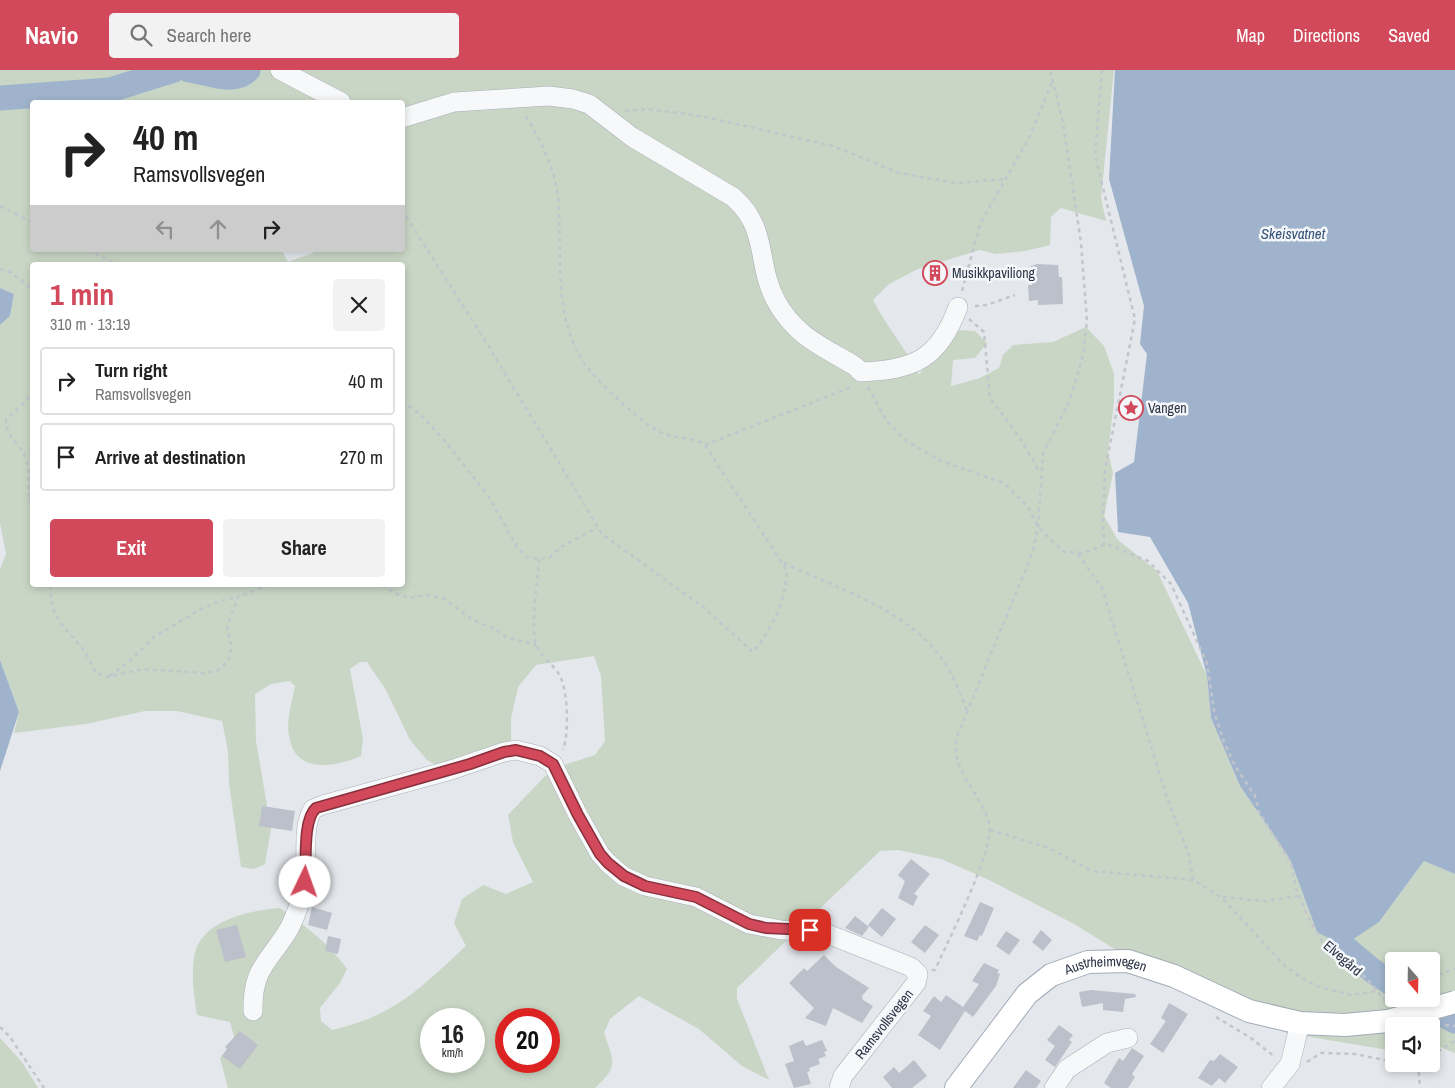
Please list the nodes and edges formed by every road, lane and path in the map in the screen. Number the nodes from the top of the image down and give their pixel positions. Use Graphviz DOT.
graph roads {
  1 [pos="280,70"];
  2 [pos="1050,70"];
  3 [pos="1102,70"];
  4 [pos="1053,81"];
  5 [pos="516,99"];
  6 [pos="337,100"];
  7 [pos="601,114"];
  8 [pos="405,117"];
  9 [pos="1006,179"];
  10 [pos="0,206"];
  11 [pos="405,215"];
  12 [pos="30,221"];
  13 [pos="92,252"];
  14 [pos="112,262"];
  15 [pos="0,269"];
  16 [pos="30,287"];
  17 [pos="1015,295"];
  18 [pos="958,307"];
  19 [pos="864,377"];
  20 [pos="30,393"];
  21 [pos="405,403"];
  22 [pos="704,445"];
  23 [pos="1041,474"];
  24 [pos="30,504"];
  25 [pos="1038,527"];
  26 [pos="597,528"];
  27 [pos="1104,544"];
  28 [pos="1078,554"];
  29 [pos="539,559"];
  30 [pos="783,562"];
  31 [pos="51,587"];
  32 [pos="264,587"];
  33 [pos="385,587"];
  34 [pos="238,597"];
  35 [pos="536,645"];
  36 [pos="108,677"];
  37 [pos="967,711"];
  38 [pos="553,764"];
  39 [pos="990,830"];
  40 [pos="1193,880"];
  41 [pos="1221,896"];
  42 [pos="1298,896"];
  43 [pos="1455,969"];
  44 [pos="918,974"];
  45 [pos="1440,974"];
  46 [pos="1377,991"];
  47 [pos="1385,998"];
  48 [pos="1455,1002"];
  49 [pos="253,1011"];
  50 [pos="1209,1013"];
  51 [pos="1300,1023"];
  52 [pos="0,1027"];
  53 [pos="1128,1038"];
  54 [pos="1455,1041"];
  55 [pos="1440,1050"];
  56 [pos="1385,1060"];
  57 [pos="1290,1064"];
  58 [pos="1419,1072"];
  59 [pos="44,1088"];
  60 [pos="839,1088"];
  61 [pos="956,1088"];
  62 [pos="1054,1088"];
  63 [pos="1271,1088"];
  64 [pos="1420,1088"];
  1 -- 6 [label="street"];
  2 -- 4 [label="path"];
  3 -- 27 [label="path"];
  4 -- 9 [label="path"];
  4 -- 23 [label="path"];
  5 -- 7 [label="street"];
  5 -- 8 [label="street"];
  5 -- 22 [label="path"];
  7 -- 9 [label="path"];
  7 -- 19 [label="street"];
  9 -- 18 [label="path"];
  10 -- 12 [label="path"];
  11 -- 26 [label="path"];
  13 -- 14 [label="path"];
  15 -- 16 [label="path"];
  17 -- 18 [label="path"];
  18 -- 19 [label="street"];
  18 -- 23 [label="path"];
  19 -- 22 [label="path"];
  19 -- 25 [label="path"];
  20 -- 24 [label="path"];
  21 -- 29 [label="path"];
  22 -- 30 [label="path"];
  23 -- 25 [label="path"];
  25 -- 28 [label="path"];
  25 -- 37 [label="path"];
  26 -- 29 [label="path"];
  26 -- 30 [label="path"];
  27 -- 28 [label="path"];
  27 -- 42 [label="path, Elvegård"];
  28 -- 40 [label="path"];
  29 -- 35 [label="path"];
  30 -- 37 [label="path"];
  31 -- 36 [label="path"];
  32 -- 34 [label="path"];
  33 -- 35 [label="path"];
  34 -- 36 [label="path"];
  34 -- 36 [label="path"];
  35 -- 38 [label="path"];
  37 -- 39 [label="path"];
  38 -- 44 [label="street, Ramsvollsvegen"];
  38 -- 49 [label="street"];
  39 -- 40 [label="path"];
  39 -- 44 [label="path"];
  40 -- 41 [label="path"];
  41 -- 42 [label="path"];
  41 -- 46 [label="path"];
  42 -- 46 [label="path, Elvegård"];
  43 -- 45 [label="path"];
  44 -- 60 [label="street, Ramsvollsvegen"];
  46 -- 47 [label="path, Elvegård"];
  48 -- 51 [label="main road, Austrheimvegen, bridge"];
  50 -- 57 [label="path"];
  51 -- 57 [label="street"];
  51 -- 61 [label="main road, Austrheimvegen"];
  52 -- 59 [label="path"];
  53 -- 62 [label="street"];
  54 -- 55 [label="path"];
  56 -- 57 [label="path"];
  57 -- 63 [label="street"];
  58 -- 64 [label="path"];
}
